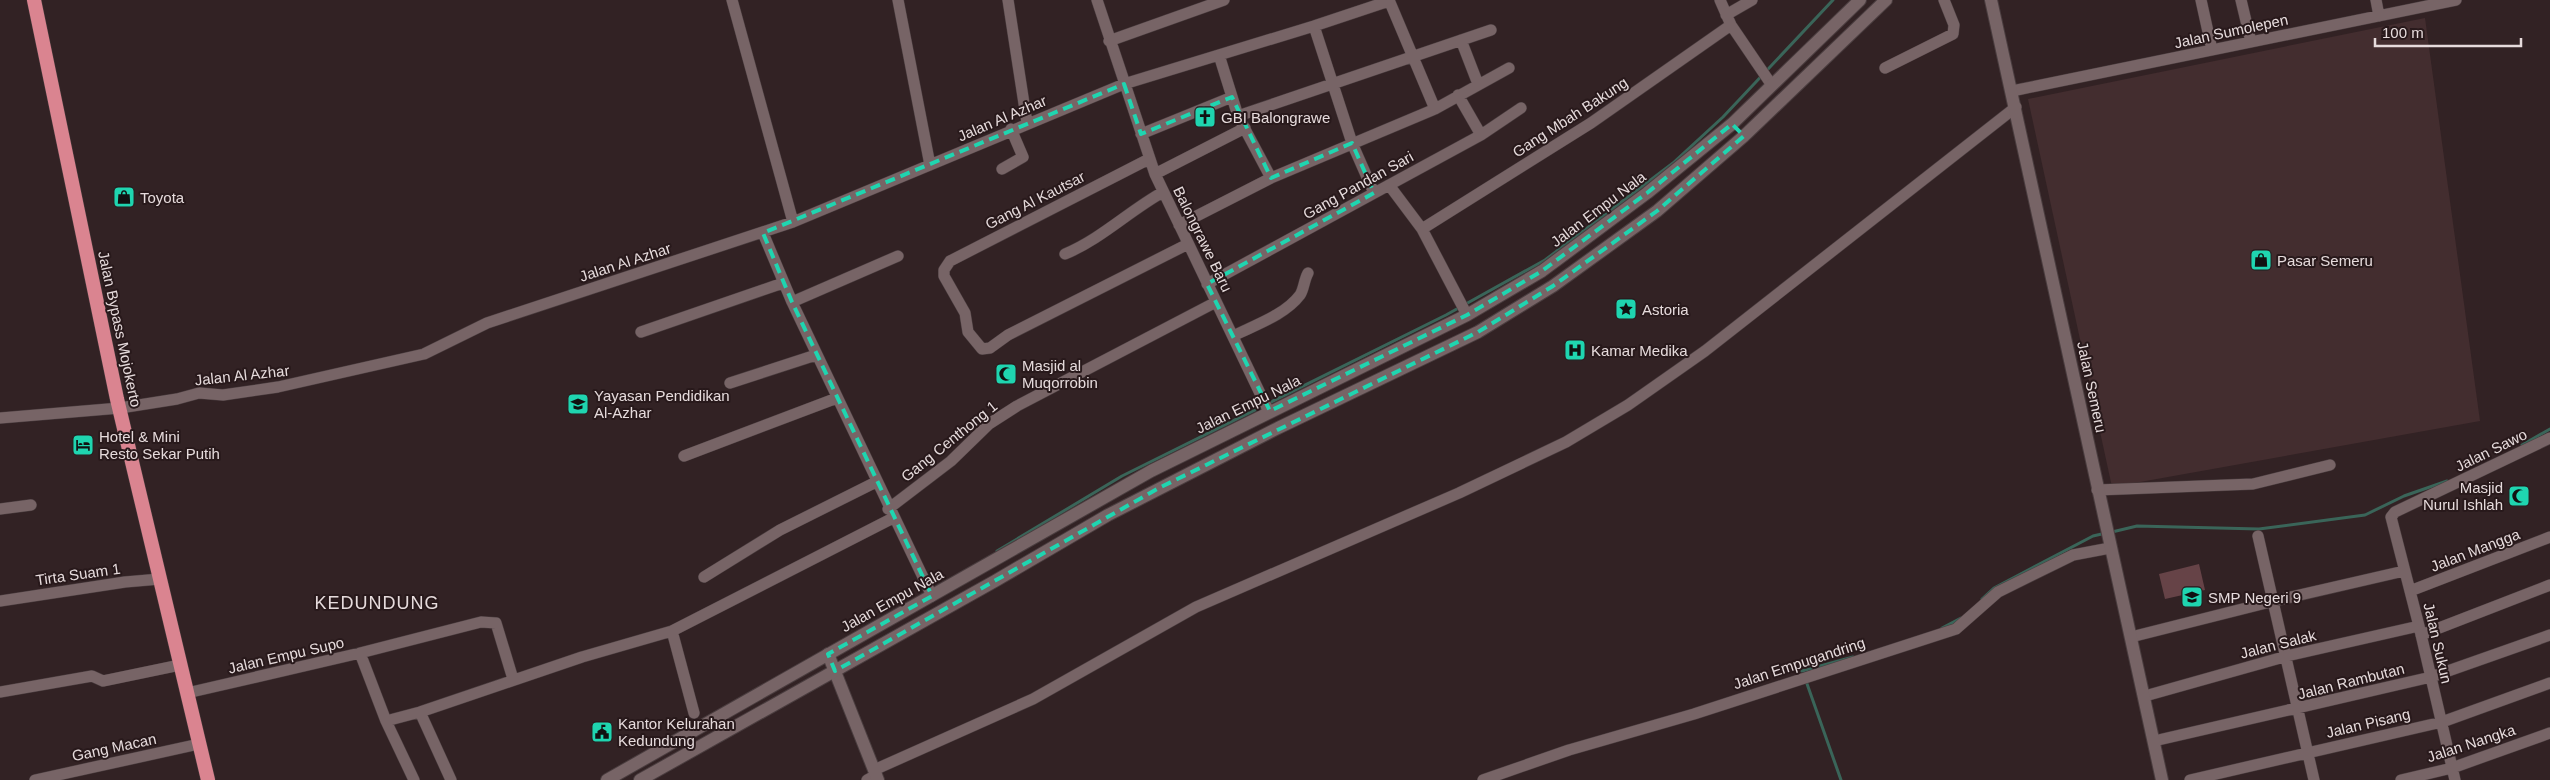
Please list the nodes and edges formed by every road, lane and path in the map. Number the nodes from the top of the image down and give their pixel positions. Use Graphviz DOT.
graph roads {
  1 [pos="34,0"];
  2 [pos="732,0"];
  3 [pos="898,0"];
  4 [pos="1008,0"];
  5 [pos="1097,0"];
  6 [pos="1224,0"];
  7 [pos="1389,0"];
  8 [pos="1720,0"];
  9 [pos="1752,0"];
  10 [pos="1860,0"];
  11 [pos="1886,0"];
  12 [pos="1944,0"];
  13 [pos="1991,0"];
  14 [pos="2201,0"];
  15 [pos="2241,0"];
  16 [pos="2376,0"];
  17 [pos="2456,0"];
  18 [pos="2379,16"];
  19 [pos="1729,20"];
  20 [pos="1314,26"];
  21 [pos="1491,30"];
  22 [pos="1461,40"];
  23 [pos="1109,41"];
  24 [pos="2251,42"];
  25 [pos="2212,50"];
  26 [pos="1219,55"];
  27 [pos="1412,59"];
  28 [pos="1509,68"];
  29 [pos="1885,68"];
  30 [pos="1766,78"];
  31 [pos="1124,84"];
  32 [pos="1478,84"];
  33 [pos="1332,86"];
  34 [pos="2012,91"];
  35 [pos="1458,96"];
  36 [pos="1232,97"];
  37 [pos="2016,107"];
  38 [pos="1521,108"];
  39 [pos="1436,109"];
  40 [pos="1238,116"];
  41 [pos="1027,123"];
  42 [pos="1732,124"];
  43 [pos="1245,128"];
  44 [pos="1012,129"];
  45 [pos="1141,134"];
  46 [pos="1482,134"];
  47 [pos="1744,136"];
  48 [pos="1352,143"];
  49 [pos="1149,159"];
  50 [pos="930,164"];
  51 [pos="1002,169"];
  52 [pos="1155,174"];
  53 [pos="1271,178"];
  54 [pos="1388,185"];
  55 [pos="1163,192"];
  56 [pos="1374,193"];
  57 [pos="793,222"];
  58 [pos="1179,225"];
  59 [pos="1422,229"];
  60 [pos="763,233"];
  61 [pos="1188,244"];
  62 [pos="1065,254"];
  63 [pos="898,256"];
  64 [pos="1308,273"];
  65 [pos="783,283"];
  66 [pos="1207,284"];
  67 [pos="792,302"];
  68 [pos="1216,302"];
  69 [pos="1464,310"];
  70 [pos="641,332"];
  71 [pos="1233,336"];
  72 [pos="816,355"];
  73 [pos="730,383"];
  74 [pos="837,398"];
  75 [pos="1266,407"];
  76 [pos="120,408"];
  77 [pos="0,418"];
  78 [pos="2550,438"];
  79 [pos="684,456"];
  80 [pos="2330,464"];
  81 [pos="876,482"];
  82 [pos="2098,490"];
  83 [pos="31,505"];
  84 [pos="0,509"];
  85 [pos="891,514"];
  86 [pos="2391,515"];
  87 [pos="2258,536"];
  88 [pos="2550,537"];
  89 [pos="2109,541"];
  90 [pos="2404,571"];
  91 [pos="704,577"];
  92 [pos="160,579"];
  93 [pos="2550,585"];
  94 [pos="2410,591"];
  95 [pos="929,592"];
  96 [pos="0,601"];
  97 [pos="2274,601"];
  98 [pos="2420,630"];
  99 [pos="672,631"];
  100 [pos="2550,634"];
  101 [pos="2131,637"];
  102 [pos="360,653"];
  103 [pos="828,654"];
  104 [pos="2287,656"];
  105 [pos="180,664"];
  106 [pos="835,671"];
  107 [pos="2431,677"];
  108 [pos="513,680"];
  109 [pos="2550,683"];
  110 [pos="0,692"];
  111 [pos="187,693"];
  112 [pos="2145,696"];
  113 [pos="2299,709"];
  114 [pos="420,712"];
  115 [pos="694,713"];
  116 [pos="386,721"];
  117 [pos="2442,722"];
  118 [pos="2550,733"];
  119 [pos="2154,742"];
  120 [pos="199,744"];
  121 [pos="2308,753"];
  122 [pos="2452,768"];
  123 [pos="874,776"];
  124 [pos="67,777"];
  125 [pos="35,780"];
  126 [pos="208,780"];
  127 [pos="414,780"];
  128 [pos="451,780"];
  129 [pos="608,780"];
  130 [pos="640,780"];
  131 [pos="1483,780"];
  132 [pos="2162,780"];
  133 [pos="2190,780"];
  134 [pos="2314,780"];
  135 [pos="2401,780"];
  136 [pos="2455,780"];
  1 -- 76 [label="highway, Jalan Bypass Mojokerto"];
  2 -- 57 [label="street"];
  3 -- 50 [label="street"];
  4 -- 41 [label="street"];
  5 -- 23 [label="street, Balongrawe Baru"];
  6 -- 23 [label="street"];
  7 -- 20 [label="street, Jalan Al Azhar"];
  7 -- 27 [label="street"];
  8 -- 19 [label="street"];
  9 -- 19 [label="street, Gang Mbah Bakung"];
  10 -- 30 [label="main road, Jalan Empu Nala"];
  11 -- 47 [label="main road"];
  12 -- 29 [label="street"];
  13 -- 34 [label="main road, Jalan Semeru"];
  14 -- 25 [label="street"];
  15 -- 24 [label="street"];
  16 -- 18 [label="street"];
  17 -- 18 [label="street, Jalan Sumolepen"];
  18 -- 24 [label="street, Jalan Sumolepen"];
  19 -- 30 [label="street"];
  19 -- 59 [label="street, Gang Mbah Bakung"];
  20 -- 26 [label="street, Jalan Al Azhar"];
  20 -- 33 [label="street"];
  21 -- 22 [label="street"];
  22 -- 27 [label="street"];
  22 -- 32 [label="street"];
  23 -- 31 [label="street, Balongrawe Baru"];
  24 -- 25 [label="street, Jalan Sumolepen"];
  25 -- 34 [label="street, Jalan Sumolepen"];
  26 -- 31 [label="street, Jalan Al Azhar"];
  26 -- 36 [label="street"];
  27 -- 33 [label="street"];
  27 -- 39 [label="street"];
  28 -- 32 [label="street"];
  30 -- 42 [label="main road, Jalan Empu Nala"];
  31 -- 41 [label="street, Jalan Al Azhar"];
  31 -- 45 [label="street, Balongrawe Baru"];
  32 -- 35 [label="street"];
  33 -- 40 [label="street"];
  33 -- 48 [label="street"];
  34 -- 37 [label="main road, Jalan Semeru"];
  35 -- 39 [label="street"];
  35 -- 46 [label="street"];
  36 -- 40 [label="street"];
  36 -- 45 [label="street"];
  37 -- 82 [label="main road, Jalan Semeru"];
  37 -- 123 [label="street"];
  38 -- 46 [label="street, Gang Pandan Sari"];
  39 -- 48 [label="street"];
  40 -- 43 [label="street"];
  41 -- 44 [label="street, Jalan Al Azhar"];
  42 -- 47 [label="main road"];
  42 -- 69 [label="main road, Jalan Empu Nala"];
  43 -- 52 [label="street"];
  43 -- 53 [label="street"];
  44 -- 50 [label="street, Jalan Al Azhar"];
  44 -- 51 [label="street"];
  45 -- 49 [label="street, Balongrawe Baru"];
  46 -- 54 [label="street, Gang Pandan Sari"];
  47 -- 106 [label="main road"];
  48 -- 53 [label="street"];
  48 -- 56 [label="street"];
  49 -- 52 [label="street, Balongrawe Baru"];
  49 -- 61 [label="street, Gang Al Kautsar"];
  50 -- 57 [label="street, Jalan Al Azhar"];
  52 -- 55 [label="street, Balongrawe Baru"];
  53 -- 58 [label="street"];
  54 -- 56 [label="street, Gang Pandan Sari"];
  54 -- 59 [label="street"];
  55 -- 58 [label="street, Balongrawe Baru"];
  55 -- 62 [label="street"];
  56 -- 66 [label="street, Gang Pandan Sari"];
  57 -- 60 [label="street, Jalan Al Azhar"];
  58 -- 61 [label="street, Balongrawe Baru"];
  59 -- 69 [label="street"];
  60 -- 65 [label="street"];
  60 -- 76 [label="street, Jalan Al Azhar"];
  61 -- 66 [label="street, Balongrawe Baru"];
  63 -- 67 [label="street"];
  64 -- 71 [label="street"];
  65 -- 67 [label="street"];
  65 -- 70 [label="street"];
  66 -- 68 [label="street, Balongrawe Baru"];
  67 -- 72 [label="street"];
  68 -- 71 [label="street, Balongrawe Baru"];
  68 -- 85 [label="street, Gang Centhong 1"];
  69 -- 75 [label="main road, Jalan Empu Nala"];
  71 -- 75 [label="street, Balongrawe Baru"];
  72 -- 73 [label="street"];
  72 -- 74 [label="street"];
  74 -- 79 [label="street"];
  74 -- 81 [label="street"];
  75 -- 95 [label="main road, Jalan Empu Nala"];
  76 -- 77 [label="street, Jalan Al Azhar"];
  76 -- 92 [label="highway, Jalan Bypass Mojokerto"];
  78 -- 86 [label="street, Jalan Sawo"];
  80 -- 82 [label="street"];
  81 -- 85 [label="street"];
  81 -- 91 [label="street"];
  82 -- 89 [label="main road, Jalan Semeru"];
  83 -- 84 [label="street"];
  85 -- 95 [label="street"];
  85 -- 99 [label="street, Gang Centhong 1"];
  86 -- 90 [label="street, Jalan Sukun"];
  87 -- 97 [label="street"];
  88 -- 94 [label="street, Jalan Mangga"];
  89 -- 101 [label="main road, Jalan Semeru"];
  89 -- 131 [label="street, Jalan Empugandring"];
  90 -- 94 [label="street, Jalan Sukun"];
  90 -- 97 [label="street"];
  92 -- 96 [label="street, Tirta Suam 1"];
  92 -- 105 [label="highway, Jalan Bypass Mojokerto"];
  93 -- 98 [label="street, Jalan Salak"];
  94 -- 98 [label="street, Jalan Sukun"];
  95 -- 103 [label="main road, Jalan Empu Nala"];
  97 -- 101 [label="street"];
  97 -- 104 [label="street"];
  98 -- 104 [label="street, Jalan Salak"];
  98 -- 107 [label="street, Jalan Sukun"];
  99 -- 108 [label="street, Gang Centhong 1"];
  99 -- 115 [label="street"];
  100 -- 107 [label="street, Jalan Rambutan"];
  101 -- 112 [label="main road, Jalan Semeru"];
  102 -- 108 [label="street"];
  102 -- 111 [label="street, Jalan Empu Supo"];
  102 -- 116 [label="street, Jalan Empu Supo"];
  103 -- 106 [label="main road"];
  103 -- 129 [label="main road, Jalan Empu Nala"];
  104 -- 112 [label="street, Jalan Salak"];
  104 -- 113 [label="street"];
  105 -- 110 [label="street"];
  105 -- 111 [label="highway, Jalan Bypass Mojokerto"];
  106 -- 123 [label="main road"];
  106 -- 130 [label="main road"];
  107 -- 113 [label="street, Jalan Rambutan"];
  107 -- 117 [label="street, Jalan Sukun"];
  108 -- 114 [label="street, Gang Centhong 1"];
  109 -- 117 [label="street, Jalan Pisang"];
  111 -- 120 [label="highway, Jalan Bypass Mojokerto"];
  112 -- 119 [label="main road, Jalan Semeru"];
  113 -- 119 [label="street, Jalan Rambutan"];
  113 -- 121 [label="street"];
  114 -- 116 [label="street"];
  114 -- 128 [label="street"];
  116 -- 127 [label="street, Jalan Empu Supo"];
  117 -- 121 [label="street, Jalan Pisang"];
  117 -- 122 [label="street, Jalan Sukun"];
  118 -- 122 [label="street, Jalan Nangka"];
  119 -- 132 [label="main road, Jalan Semeru"];
  120 -- 124 [label="street, Gang Macan"];
  120 -- 126 [label="highway, Jalan Bypass Mojokerto"];
  121 -- 133 [label="street, Jalan Pisang"];
  121 -- 134 [label="street"];
  122 -- 135 [label="street, Jalan Nangka"];
  122 -- 136 [label="street, Jalan Sukun"];
  124 -- 125 [label="street, Gang Macan"];
}
